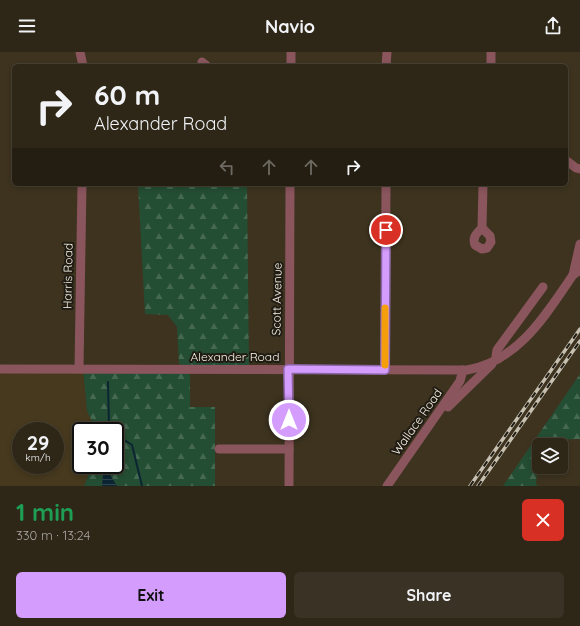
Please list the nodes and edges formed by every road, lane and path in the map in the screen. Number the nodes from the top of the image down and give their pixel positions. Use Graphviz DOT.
graph roads {
  1 [pos="80,52"];
  2 [pos="291,52"];
  3 [pos="387,52"];
  4 [pos="491,52"];
  5 [pos="83,64"];
  6 [pos="291,64"];
  7 [pos="386,64"];
  8 [pos="491,64"];
  9 [pos="568,162"];
  10 [pos="580,169"];
  11 [pos="82,186"];
  12 [pos="290,186"];
  13 [pos="386,186"];
  14 [pos="483,186"];
  15 [pos="482,228"];
  16 [pos="579,252"];
  17 [pos="577,272"];
  18 [pos="543,287"];
  19 [pos="498,359"];
  20 [pos="79,368"];
  21 [pos="0,369"];
  22 [pos="288,369"];
  23 [pos="385,370"];
  24 [pos="463,370"];
  25 [pos="429,427"];
  26 [pos="219,449"];
  27 [pos="289,450"];
  28 [pos="288,486"];
  29 [pos="387,486"];
  1 -- 5 [label="street"];
  2 -- 6 [label="street"];
  3 -- 7 [label="street"];
  4 -- 8 [label="street"];
  9 -- 10 [label="street"];
  11 -- 20 [label="street, Harris Road"];
  12 -- 22 [label="street, Scott Avenue"];
  13 -- 23 [label="street"];
  14 -- 15 [label="street"];
  16 -- 17 [label="street, Alexander Road"];
  17 -- 19 [label="street, Alexander Road"];
  18 -- 19 [label="street"];
  19 -- 24 [label="street, Alexander Road"];
  19 -- 25 [label="street"];
  20 -- 21 [label="street, Alexander Road"];
  20 -- 22 [label="street, Alexander Road"];
  22 -- 23 [label="street, Alexander Road"];
  22 -- 27 [label="street, Scott Avenue"];
  23 -- 24 [label="street, Alexander Road"];
  24 -- 25 [label="street, Wallace Road"];
  25 -- 29 [label="street, Wallace Road"];
  26 -- 27 [label="street"];
  27 -- 28 [label="street, Scott Avenue"];
}
